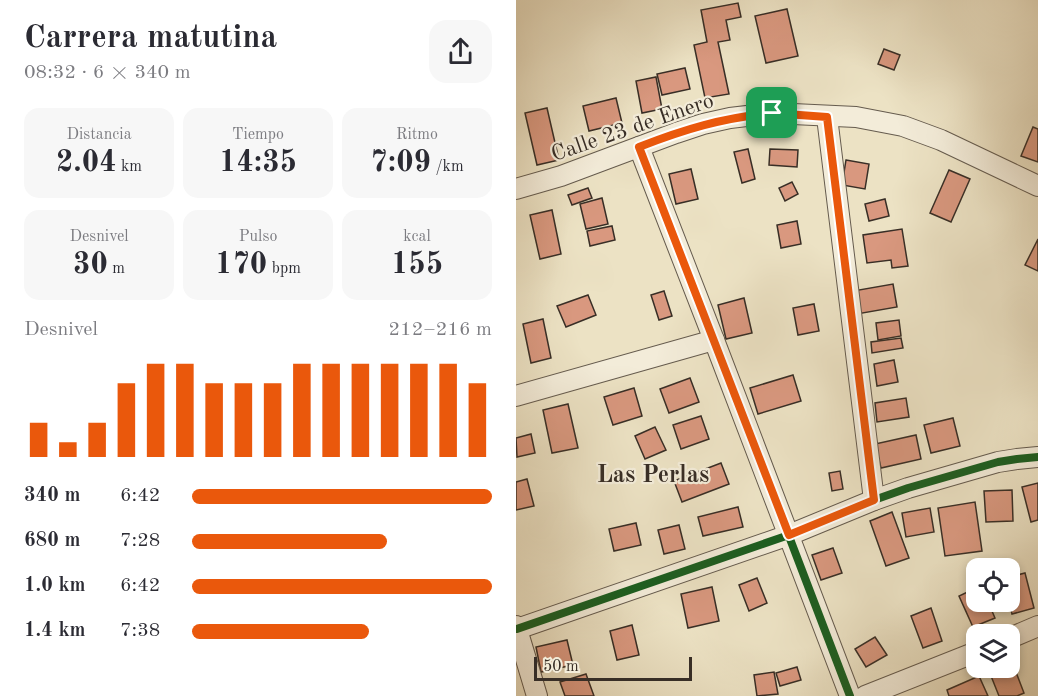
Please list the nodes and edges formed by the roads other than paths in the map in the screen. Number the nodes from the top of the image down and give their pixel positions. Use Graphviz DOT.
graph roads {
  1 [pos="827,117"];
  2 [pos="639,147"];
  3 [pos="1038,186"];
  4 [pos="516,189"];
  5 [pos="714,340"];
  6 [pos="516,396"];
  7 [pos="1038,457"];
  8 [pos="874,500"];
  9 [pos="789,535"];
  10 [pos="1038,626"];
  11 [pos="516,627"];
  12 [pos="1020,634"];
  13 [pos="966,656"];
  14 [pos="537,696"];
  15 [pos="850,696"];
  16 [pos="865,696"];
  1 -- 2 [label="street, Calle 23 de Enero"];
  1 -- 3 [label="street, Calle 23 de Enero"];
  1 -- 8 [label="street"];
  2 -- 4 [label="street, Calle 23 de Enero"];
  2 -- 5 [label="street"];
  5 -- 6 [label="street"];
  5 -- 9 [label="street"];
  7 -- 8 [label="street"];
  8 -- 9 [label="street"];
  9 -- 11 [label="street"];
  9 -- 15 [label="street"];
  10 -- 12 [label="street"];
  11 -- 14 [label="street"];
  13 -- 16 [label="street"];
}
